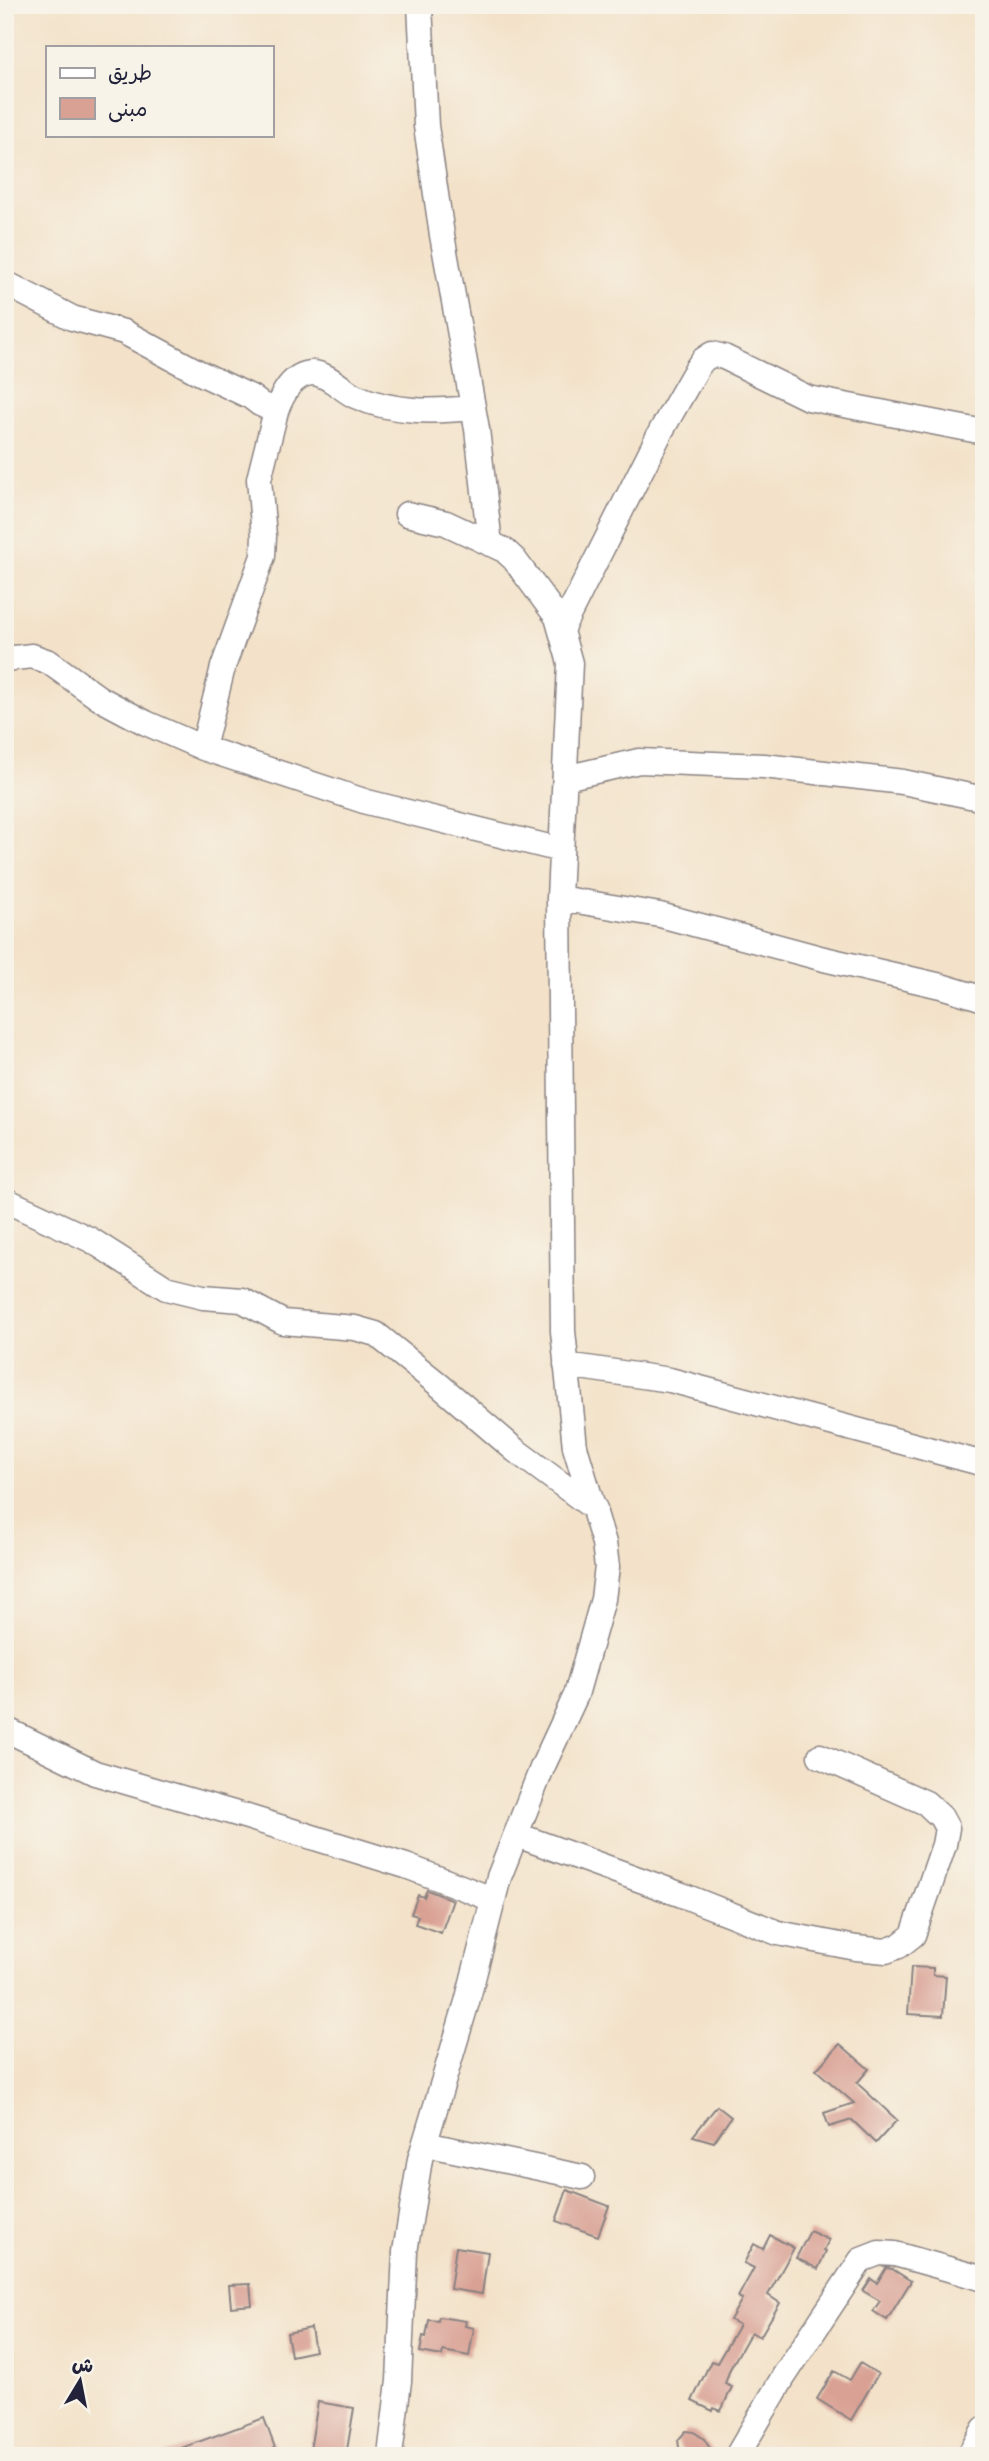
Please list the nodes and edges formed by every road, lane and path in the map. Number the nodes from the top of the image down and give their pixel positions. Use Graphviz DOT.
graph roads {
  1 [pos="420,5"];
  2 [pos="5,283"];
  3 [pos="473,408"];
  4 [pos="276,411"];
  5 [pos="984,432"];
  6 [pos="407,514"];
  7 [pos="490,544"];
  8 [pos="561,629"];
  9 [pos="5,659"];
  10 [pos="203,748"];
  11 [pos="565,778"];
  12 [pos="984,799"];
  13 [pos="561,850"];
  14 [pos="559,898"];
  15 [pos="984,999"];
  16 [pos="5,1200"];
  17 [pos="566,1365"];
  18 [pos="984,1464"];
  19 [pos="595,1509"];
  20 [pos="5,1729"];
  21 [pos="820,1756"];
  22 [pos="517,1835"];
  23 [pos="492,1899"];
  24 [pos="425,2144"];
  25 [pos="582,2177"];
  26 [pos="984,2279"];
  27 [pos="984,2429"];
  28 [pos="390,2456"];
  29 [pos="737,2456"];
  30 [pos="969,2456"];
  1 -- 3 [label="street"];
  2 -- 4 [label="street"];
  3 -- 4 [label="street"];
  3 -- 7 [label="street"];
  4 -- 10 [label="street"];
  5 -- 8 [label="street"];
  6 -- 7 [label="street"];
  7 -- 8 [label="street"];
  8 -- 11 [label="street"];
  9 -- 10 [label="street"];
  10 -- 13 [label="street"];
  11 -- 12 [label="street"];
  11 -- 13 [label="street"];
  13 -- 14 [label="street"];
  14 -- 15 [label="street"];
  14 -- 17 [label="street"];
  16 -- 19 [label="street"];
  17 -- 18 [label="street"];
  17 -- 19 [label="street"];
  19 -- 22 [label="street"];
  20 -- 23 [label="street"];
  21 -- 22 [label="street"];
  22 -- 23 [label="street"];
  23 -- 24 [label="street"];
  24 -- 25 [label="street"];
  24 -- 28 [label="street"];
  26 -- 29 [label="street"];
  27 -- 30 [label="street"];
}
